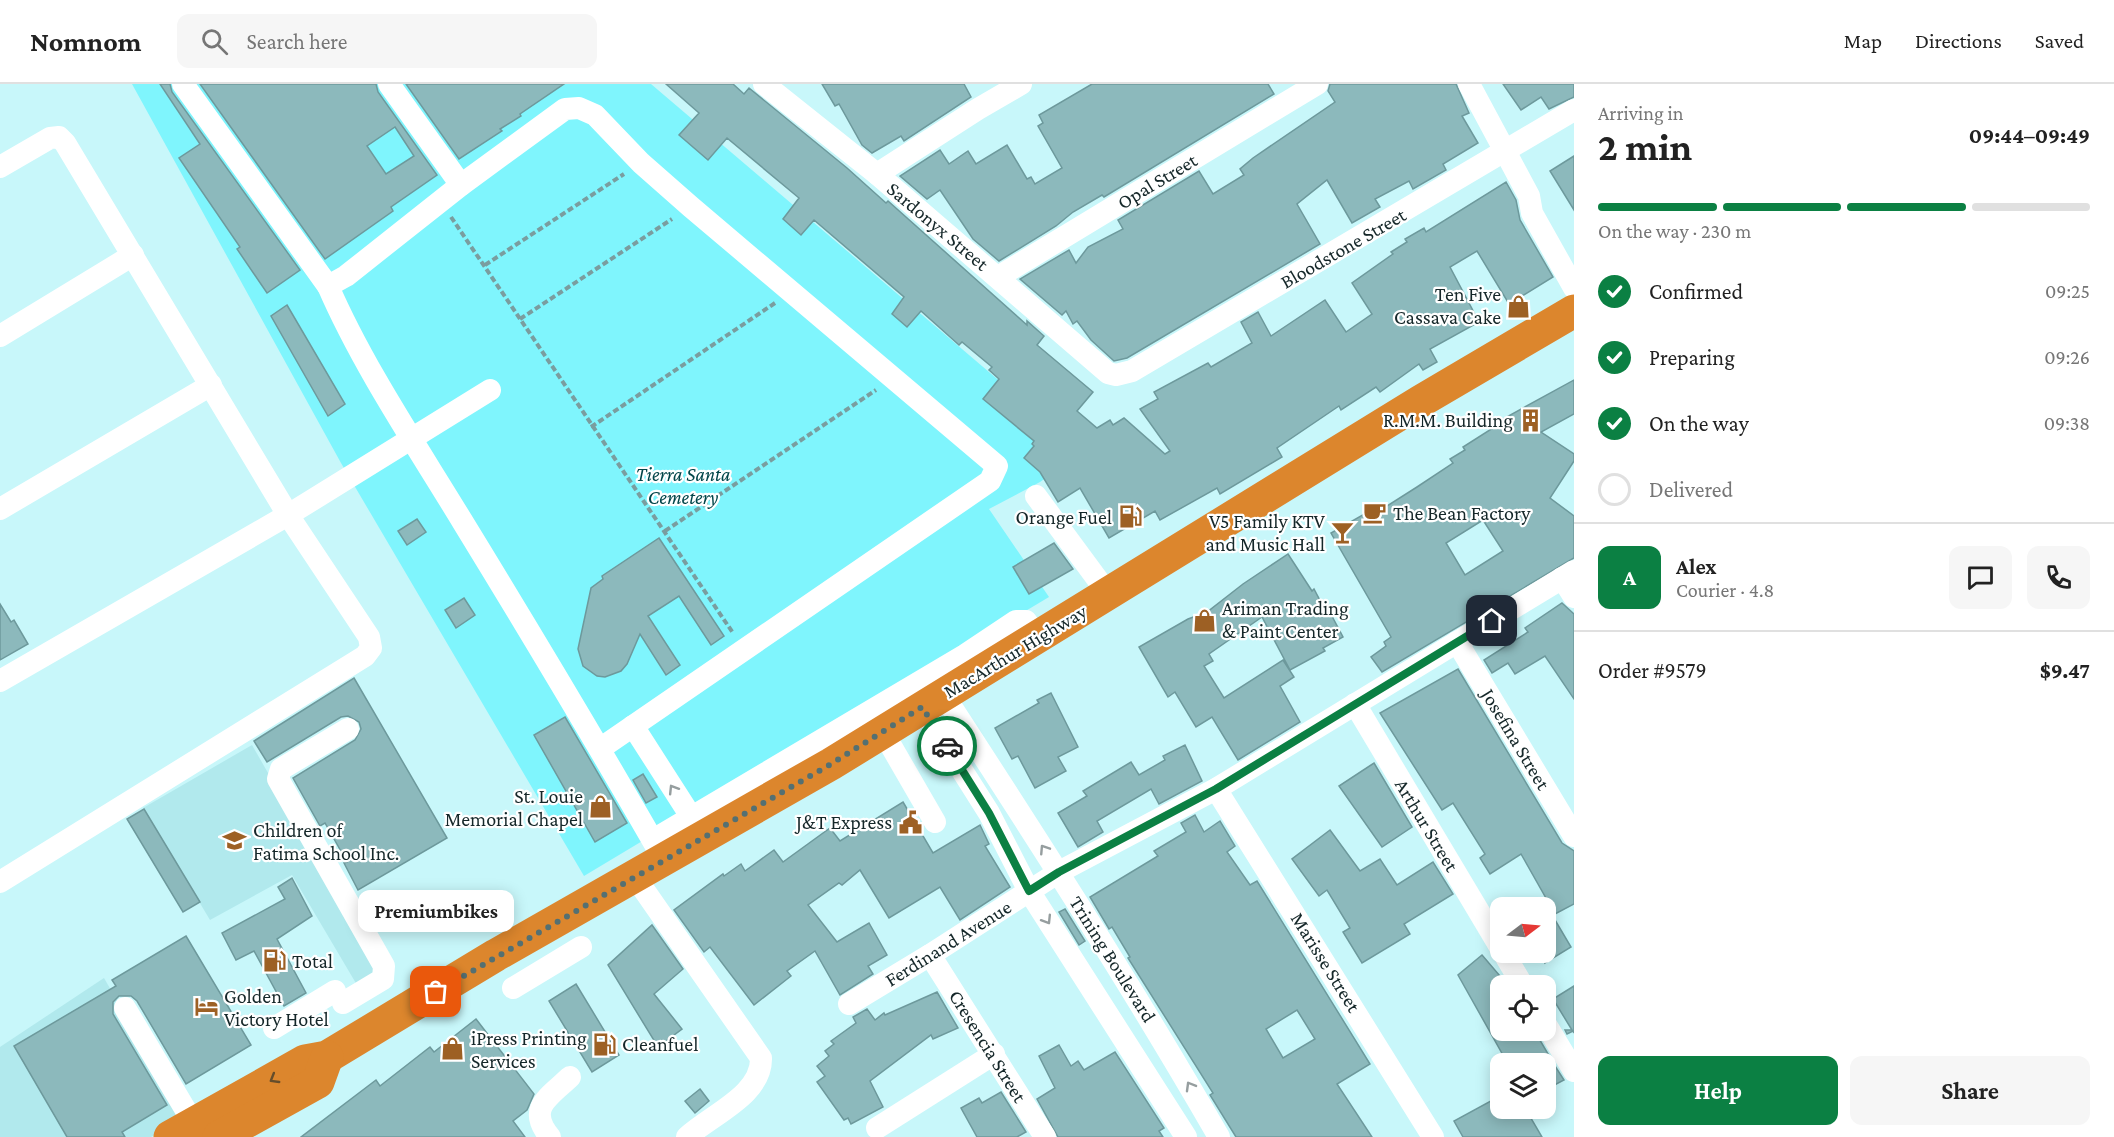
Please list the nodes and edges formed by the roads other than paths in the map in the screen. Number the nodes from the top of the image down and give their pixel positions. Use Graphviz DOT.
graph roads {
  1 [pos="183,84"];
  2 [pos="389,84"];
  3 [pos="764,84"];
  4 [pos="1021,84"];
  5 [pos="1317,84"];
  6 [pos="1469,84"];
  7 [pos="1574,110"];
  8 [pos="1505,153"];
  9 [pos="0,167"];
  10 [pos="877,174"];
  11 [pos="461,185"];
  12 [pos="1529,196"];
  13 [pos="133,255"];
  14 [pos="1574,262"];
  15 [pos="998,278"];
  16 [pos="328,286"];
  17 [pos="1574,288"];
  18 [pos="1574,311"];
  19 [pos="0,336"];
  20 [pos="1108,373"];
  21 [pos="211,385"];
  22 [pos="490,390"];
  23 [pos="411,438"];
  24 [pos="1036,496"];
  25 [pos="0,509"];
  26 [pos="288,515"];
  27 [pos="1570,582"];
  28 [pos="1109,595"];
  29 [pos="1457,642"];
  30 [pos="0,681"];
  31 [pos="914,704"];
  32 [pos="1355,704"];
  33 [pos="633,726"];
  34 [pos="348,729"];
  35 [pos="601,748"];
  36 [pos="1216,789"];
  37 [pos="935,822"];
  38 [pos="697,827"];
  39 [pos="1574,836"];
  40 [pos="658,850"];
  41 [pos="1059,872"];
  42 [pos="635,877"];
  43 [pos="0,882"];
  44 [pos="1029,891"];
  45 [pos="1490,930"];
  46 [pos="581,946"];
  47 [pos="930,955"];
  48 [pos="513,988"];
  49 [pos="849,1004"];
  50 [pos="125,1008"];
  51 [pos="274,1028"];
  52 [pos="1556,1041"];
  53 [pos="1170,1052"];
  54 [pos="994,1054"];
  55 [pos="1143,1068"];
  56 [pos="1574,1071"];
  57 [pos="570,1077"];
  58 [pos="877,1128"];
  59 [pos="194,1132"];
  60 [pos="550,1137"];
  61 [pos="687,1137"];
  62 [pos="1045,1137"];
  63 [pos="1186,1137"];
  64 [pos="1219,1137"];
  65 [pos="1433,1137"];
  1 -- 16 [label="street"];
  2 -- 11 [label="street"];
  3 -- 10 [label="street, Sardonyx Street"];
  4 -- 10 [label="street"];
  5 -- 15 [label="street, Opal Street"];
  6 -- 8 [label="street"];
  7 -- 8 [label="street, Bloodstone Street"];
  8 -- 12 [label="street"];
  8 -- 20 [label="street, Bloodstone Street"];
  9 -- 13 [label="street"];
  10 -- 15 [label="street, Sardonyx Street"];
  11 -- 16 [label="street"];
  11 -- 33 [label="street"];
  12 -- 14 [label="street"];
  12 -- 17 [label="street"];
  13 -- 19 [label="street"];
  13 -- 21 [label="street"];
  15 -- 20 [label="street, Sardonyx Street"];
  16 -- 23 [label="street"];
  18 -- 28 [label="highway, MacArthur Highway"];
  21 -- 25 [label="street"];
  21 -- 26 [label="street"];
  22 -- 23 [label="street"];
  23 -- 26 [label="street"];
  23 -- 35 [label="street"];
  24 -- 28 [label="street"];
  26 -- 30 [label="street"];
  26 -- 43 [label="street"];
  27 -- 29 [label="street, Ferdinand Avenue"];
  28 -- 31 [label="highway, MacArthur Highway"];
  29 -- 32 [label="street, Ferdinand Avenue"];
  29 -- 39 [label="street, Josefina Street"];
  31 -- 37 [label="street"];
  31 -- 38 [label="highway, MacArthur Highway"];
  41 -- 31 [label="street, Trining Boulevard, one-way"];
  31 -- 44 [label="street, Trining Boulevard"];
  32 -- 36 [label="street, Ferdinand Avenue"];
  32 -- 45 [label="street, Arthur Street"];
  33 -- 35 [label="street"];
  38 -- 33 [label="street, one-way"];
  34 -- 51 [label="street"];
  35 -- 40 [label="street"];
  36 -- 41 [label="street, Ferdinand Avenue"];
  36 -- 65 [label="street, Marisse Street"];
  38 -- 40 [label="highway, MacArthur Highway"];
  40 -- 42 [label="highway, MacArthur Highway"];
  41 -- 44 [label="street, Ferdinand Avenue"];
  41 -- 53 [label="street, Trining Boulevard"];
  42 -- 59 [label="highway, MacArthur Highway"];
  42 -- 61 [label="street"];
  44 -- 47 [label="street, Ferdinand Avenue"];
  44 -- 55 [label="street, Trining Boulevard, one-way"];
  46 -- 48 [label="street"];
  47 -- 49 [label="street, Ferdinand Avenue"];
  47 -- 54 [label="street, Cresencia Street"];
  50 -- 59 [label="street"];
  52 -- 56 [label="street"];
  53 -- 55 [label="street"];
  64 -- 53 [label="street, Trining Boulevard, one-way"];
  54 -- 58 [label="street"];
  54 -- 62 [label="street, Cresencia Street"];
  55 -- 63 [label="street, Trining Boulevard"];
  57 -- 60 [label="street"];
}
